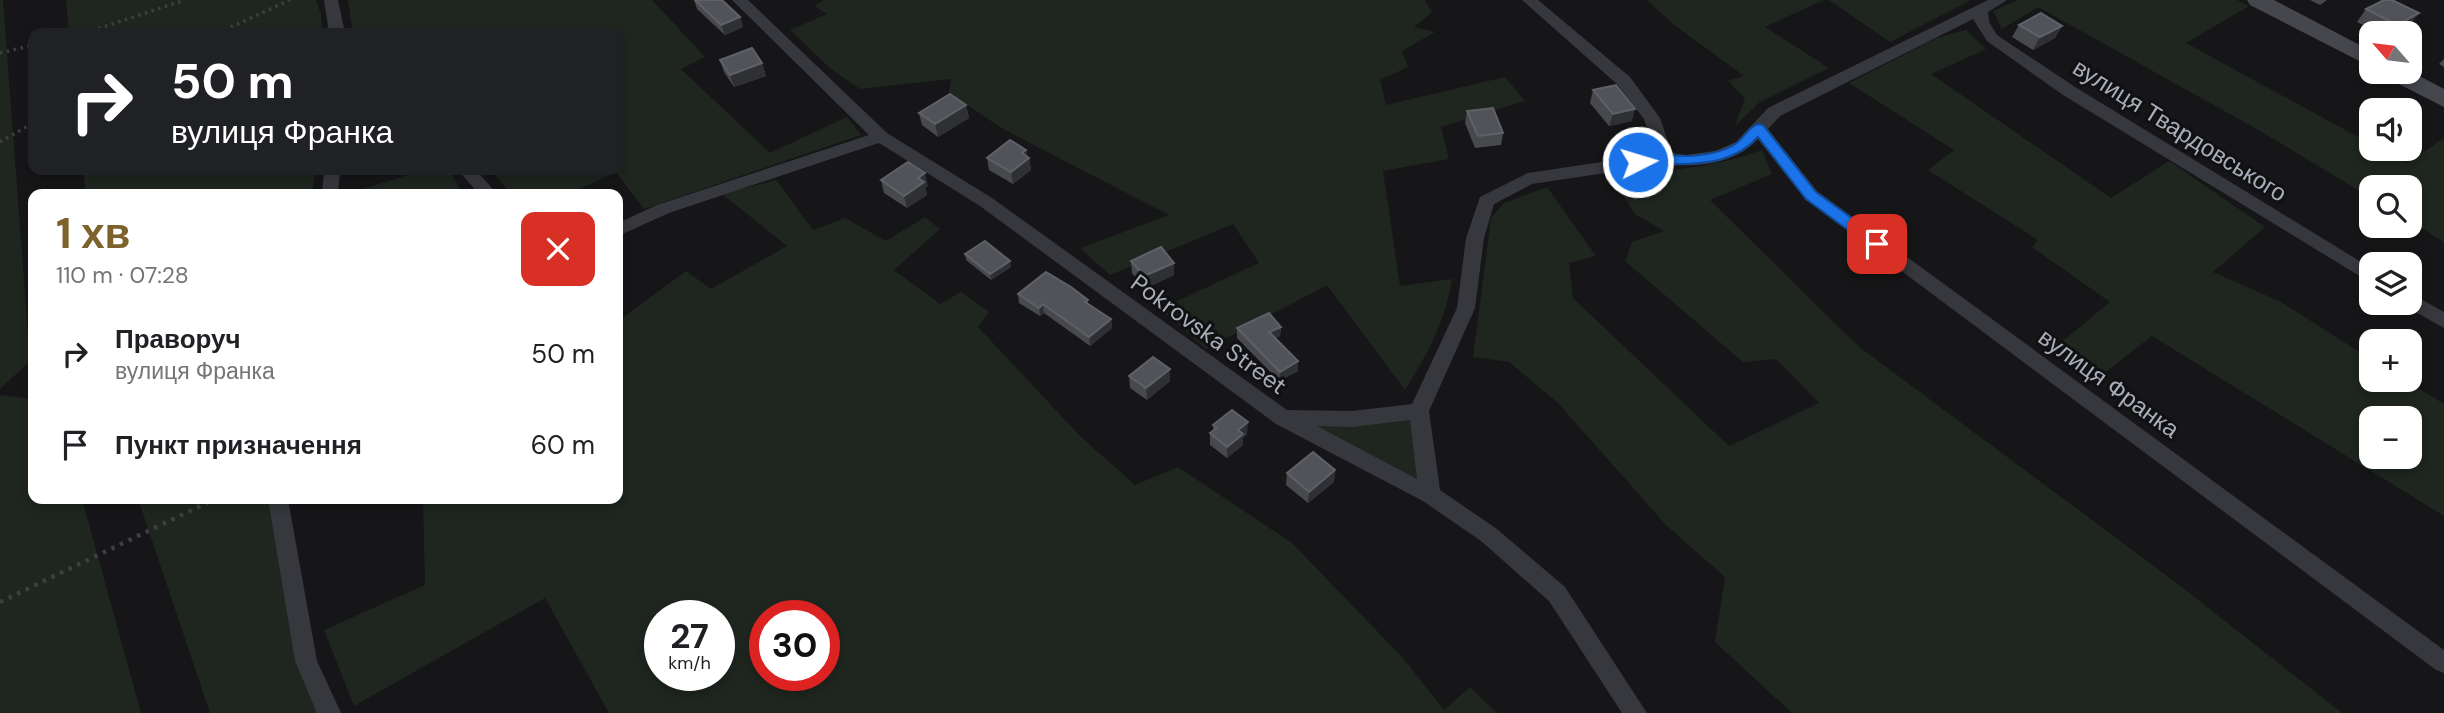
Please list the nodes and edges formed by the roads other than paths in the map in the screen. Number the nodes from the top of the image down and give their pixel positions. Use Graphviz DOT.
graph roads {
  1 [pos="331,0"];
  2 [pos="739,0"];
  3 [pos="1529,0"];
  4 [pos="2000,0"];
  5 [pos="2258,0"];
  6 [pos="1980,10"];
  7 [pos="336,28"];
  8 [pos="2359,54"];
  9 [pos="2416,84"];
  10 [pos="2444,99"];
  11 [pos="1758,128"];
  12 [pos="881,137"];
  13 [pos="1665,158"];
  14 [pos="471,175"];
  15 [pos="484,189"];
  16 [pos="623,228"];
  17 [pos="2359,269"];
  18 [pos="2422,307"];
  19 [pos="2444,321"];
  20 [pos="1419,411"];
  21 [pos="1283,418"];
  22 [pos="1430,495"];
  23 [pos="279,504"];
  24 [pos="2444,663"];
  25 [pos="329,713"];
  26 [pos="1635,713"];
  1 -- 7 [label="street"];
  2 -- 12 [label="street, Pokrovska Street"];
  3 -- 13 [label="street"];
  4 -- 6 [label="street"];
  5 -- 8 [label="street"];
  6 -- 11 [label="street"];
  6 -- 17 [label="street, вулиця Твардовського"];
  9 -- 10 [label="street"];
  11 -- 13 [label="street"];
  11 -- 24 [label="street, вулиця Франка"];
  12 -- 16 [label="street"];
  12 -- 21 [label="street, Pokrovska Street"];
  13 -- 20 [label="street"];
  14 -- 15 [label="street"];
  18 -- 19 [label="street"];
  20 -- 21 [label="street"];
  20 -- 22 [label="street"];
  21 -- 22 [label="street, Pokrovska Street"];
  22 -- 26 [label="street, Pokrovska Street"];
  23 -- 25 [label="street"];
}
